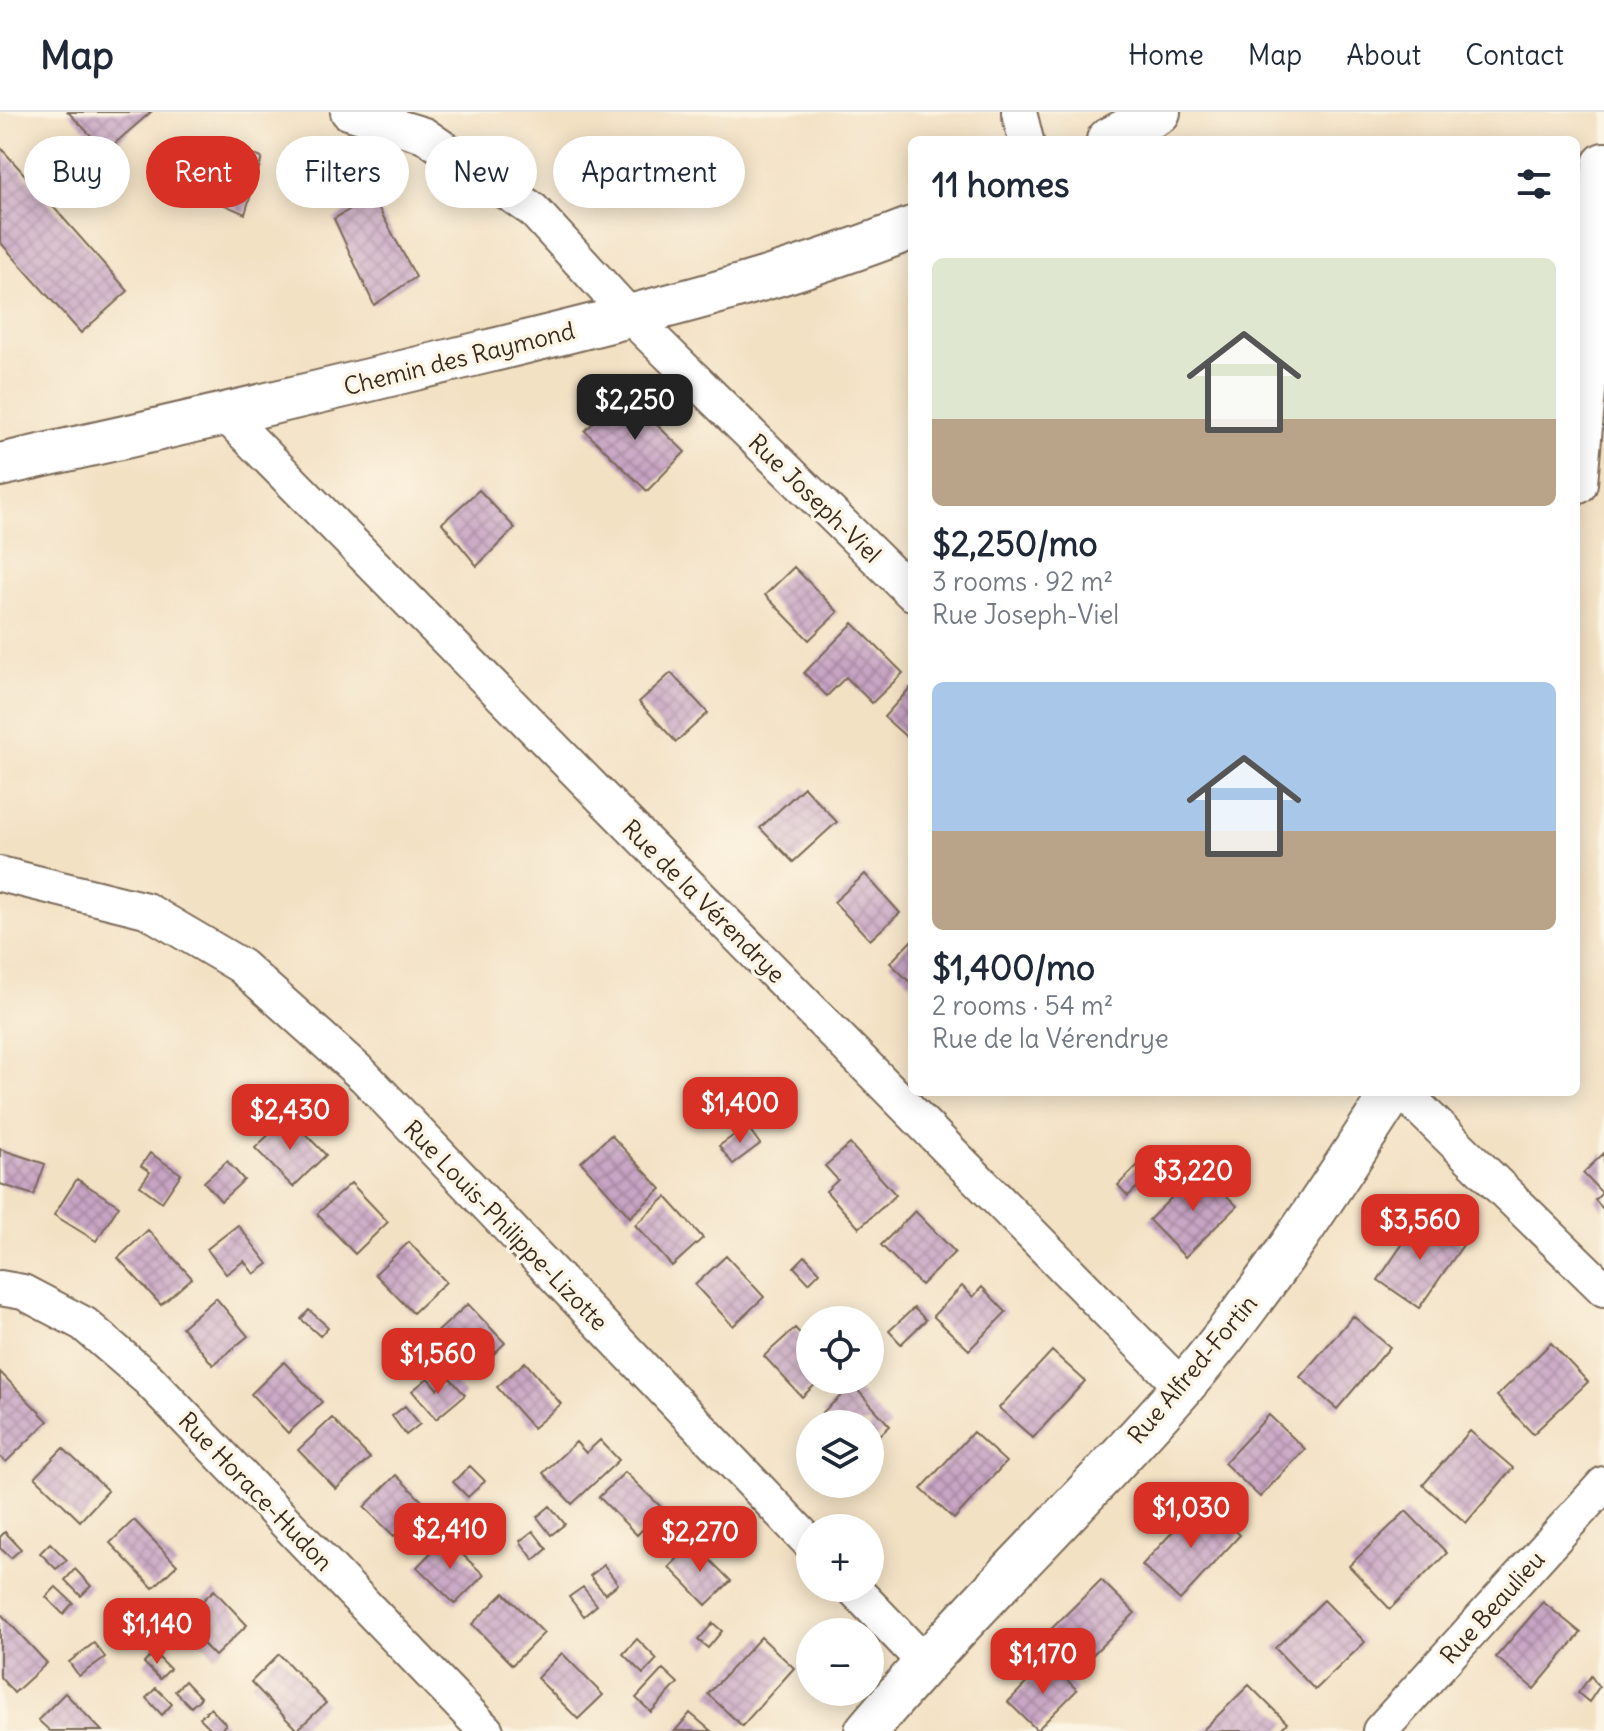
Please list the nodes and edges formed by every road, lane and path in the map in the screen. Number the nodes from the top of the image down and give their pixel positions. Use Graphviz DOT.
graph roads {
  1 [pos="348,112"];
  2 [pos="1019,112"];
  3 [pos="1159,112"];
  4 [pos="1025,136"];
  5 [pos="1115,136"];
  6 [pos="1604,164"];
  7 [pos="908,230"];
  8 [pos="630,316"];
  9 [pos="226,415"];
  10 [pos="1580,437"];
  11 [pos="0,465"];
  12 [pos="908,589"];
  13 [pos="0,874"];
  14 [pos="1390,1096"];
  15 [pos="1407,1096"];
  16 [pos="0,1288"];
  17 [pos="1604,1289"];
  18 [pos="1182,1387"];
  19 [pos="1604,1484"];
  20 [pos="796,1528"];
  21 [pos="866,1602"];
  22 [pos="924,1662"];
  23 [pos="486,1731"];
  24 [pos="866,1731"];
  25 [pos="1380,1731"];
  1 -- 8 [label="street, Rue Joseph-Viel"];
  2 -- 4 [label="street"];
  3 -- 5 [label="street"];
  6 -- 10 [label="street"];
  7 -- 8 [label="street, Chemin des Raymond"];
  8 -- 9 [label="street, Chemin des Raymond"];
  8 -- 12 [label="street, Rue Joseph-Viel"];
  9 -- 11 [label="street, Chemin des Raymond"];
  9 -- 18 [label="street, Rue de la Vérendrye"];
  13 -- 20 [label="street, Rue Louis-Philippe-Lizotte"];
  14 -- 18 [label="street, Rue Alfred-Fortin"];
  15 -- 17 [label="street"];
  16 -- 23 [label="street, Rue Horace-Hudon"];
  18 -- 22 [label="street, Rue Alfred-Fortin"];
  19 -- 25 [label="street, Rue Beaulieu"];
  21 -- 22 [label="street"];
  22 -- 24 [label="street, Rue Alfred-Fortin"];
}
